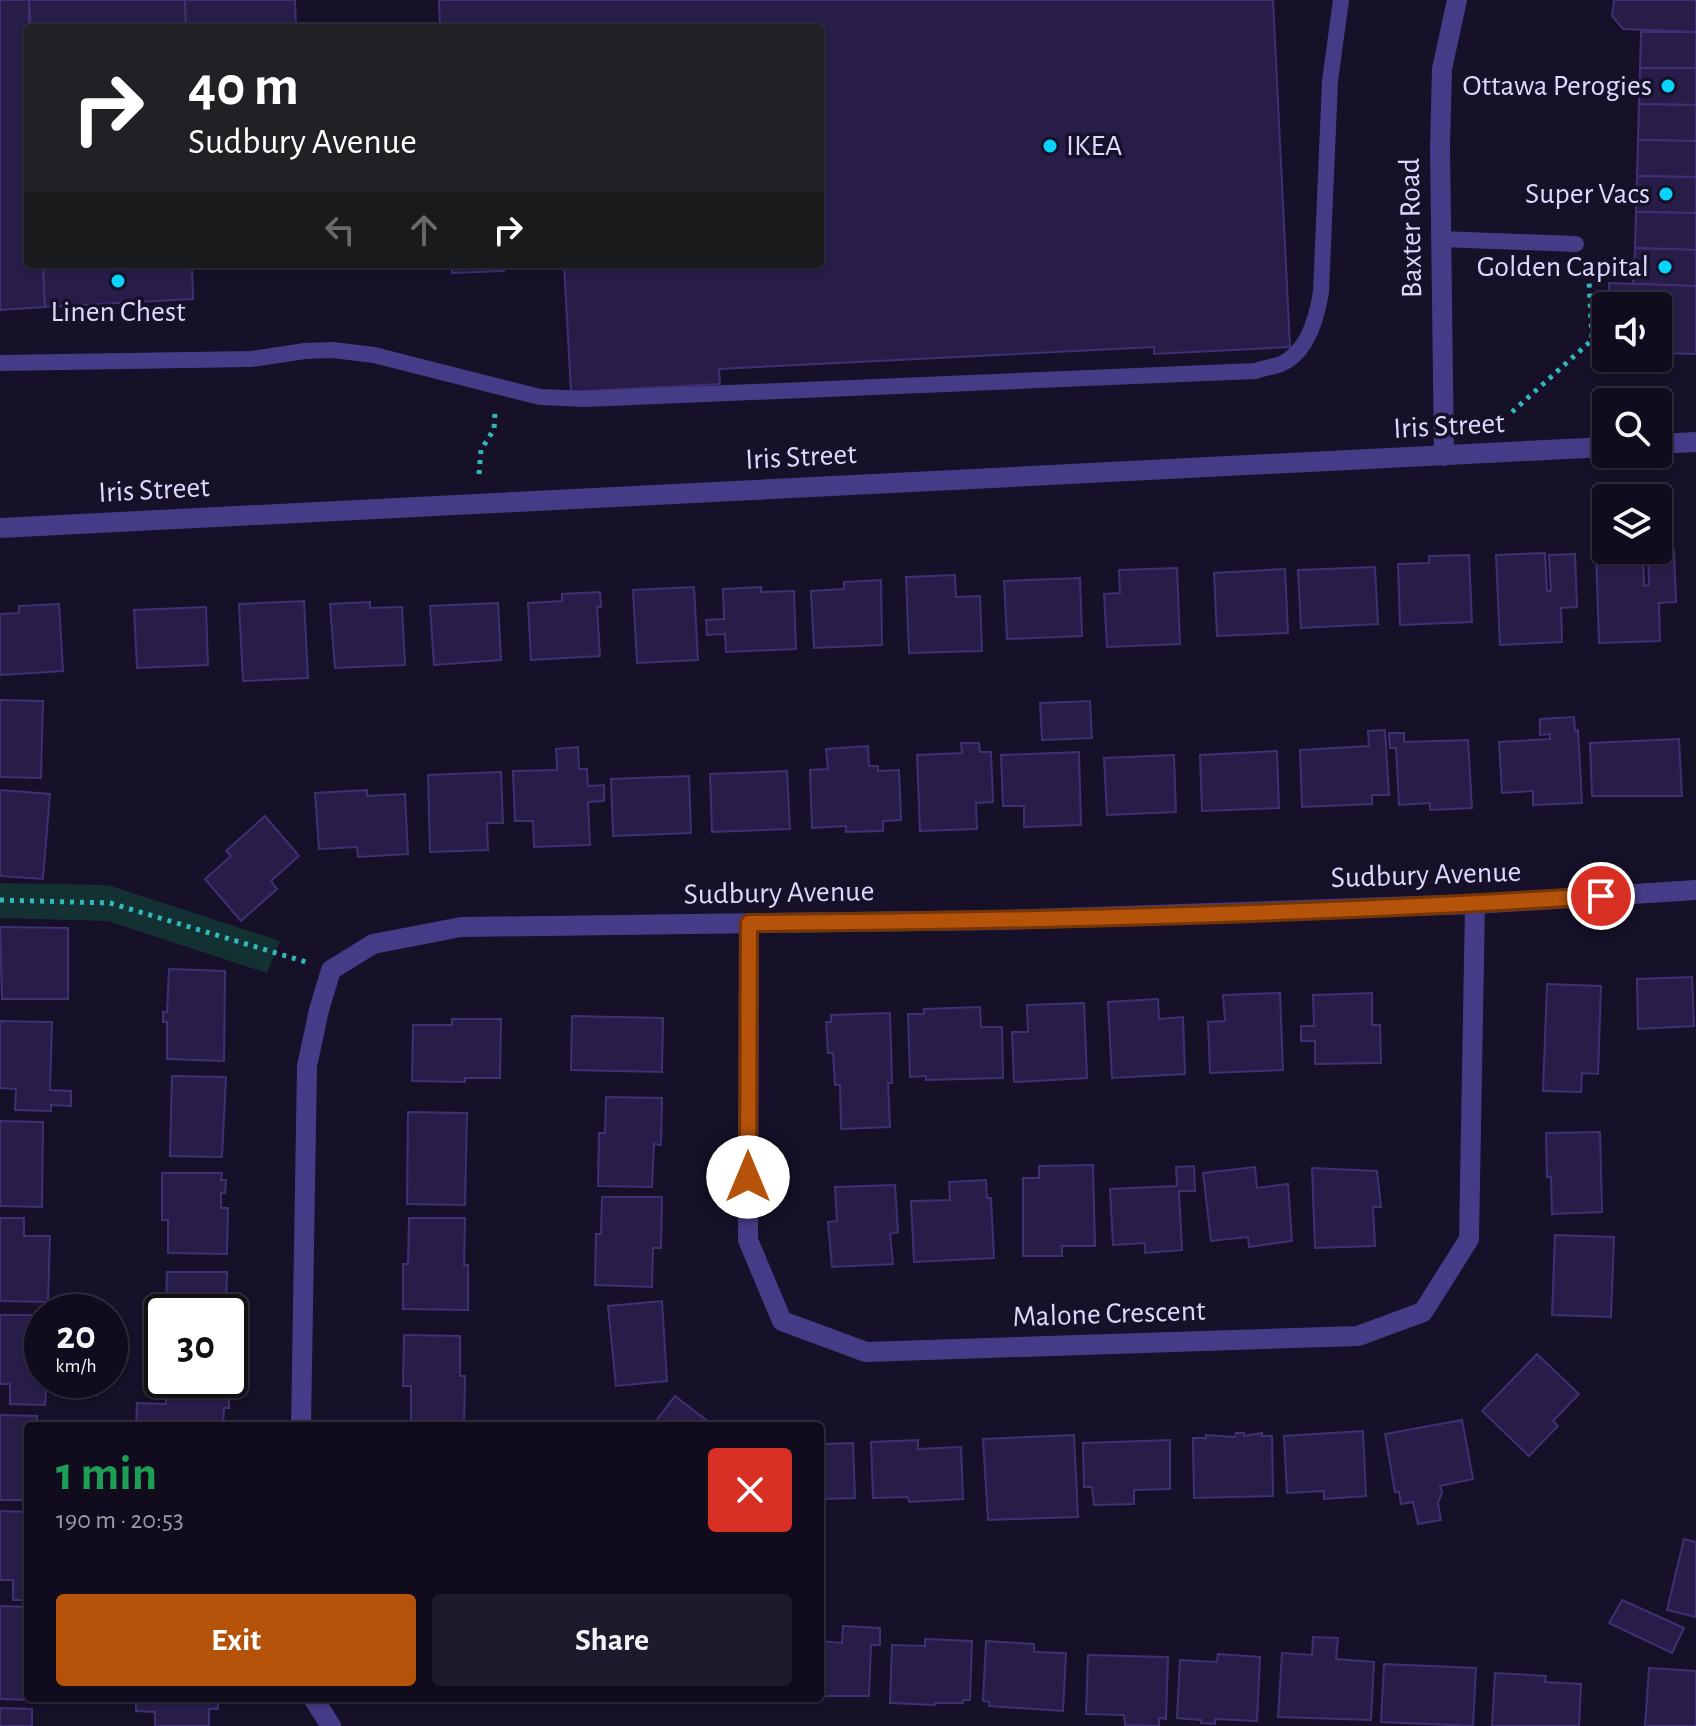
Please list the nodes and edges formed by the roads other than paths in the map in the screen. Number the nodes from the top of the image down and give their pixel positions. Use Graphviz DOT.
graph roads {
  1 [pos="1341,0"];
  2 [pos="1457,0"];
  3 [pos="1441,239"];
  4 [pos="1576,244"];
  5 [pos="0,363"];
  6 [pos="1696,442"];
  7 [pos="1672,443"];
  8 [pos="1592,448"];
  9 [pos="1444,456"];
  10 [pos="0,528"];
  11 [pos="1696,890"];
  12 [pos="1475,904"];
  13 [pos="749,923"];
  14 [pos="301,1422"];
  15 [pos="316,1702"];
  16 [pos="331,1726"];
  1 -- 5 [label="lane"];
  2 -- 3 [label="street, Baxter Road"];
  3 -- 4 [label="lane"];
  3 -- 9 [label="street, Baxter Road"];
  6 -- 7 [label="street"];
  8 -- 9 [label="street, Iris Street"];
  9 -- 10 [label="street, Iris Street"];
  11 -- 12 [label="street, Sudbury Avenue"];
  12 -- 13 [label="street, Sudbury Avenue"];
  12 -- 13 [label="street, Malone Crescent"];
  13 -- 14 [label="street, Sudbury Avenue"];
  15 -- 16 [label="street"];
}
